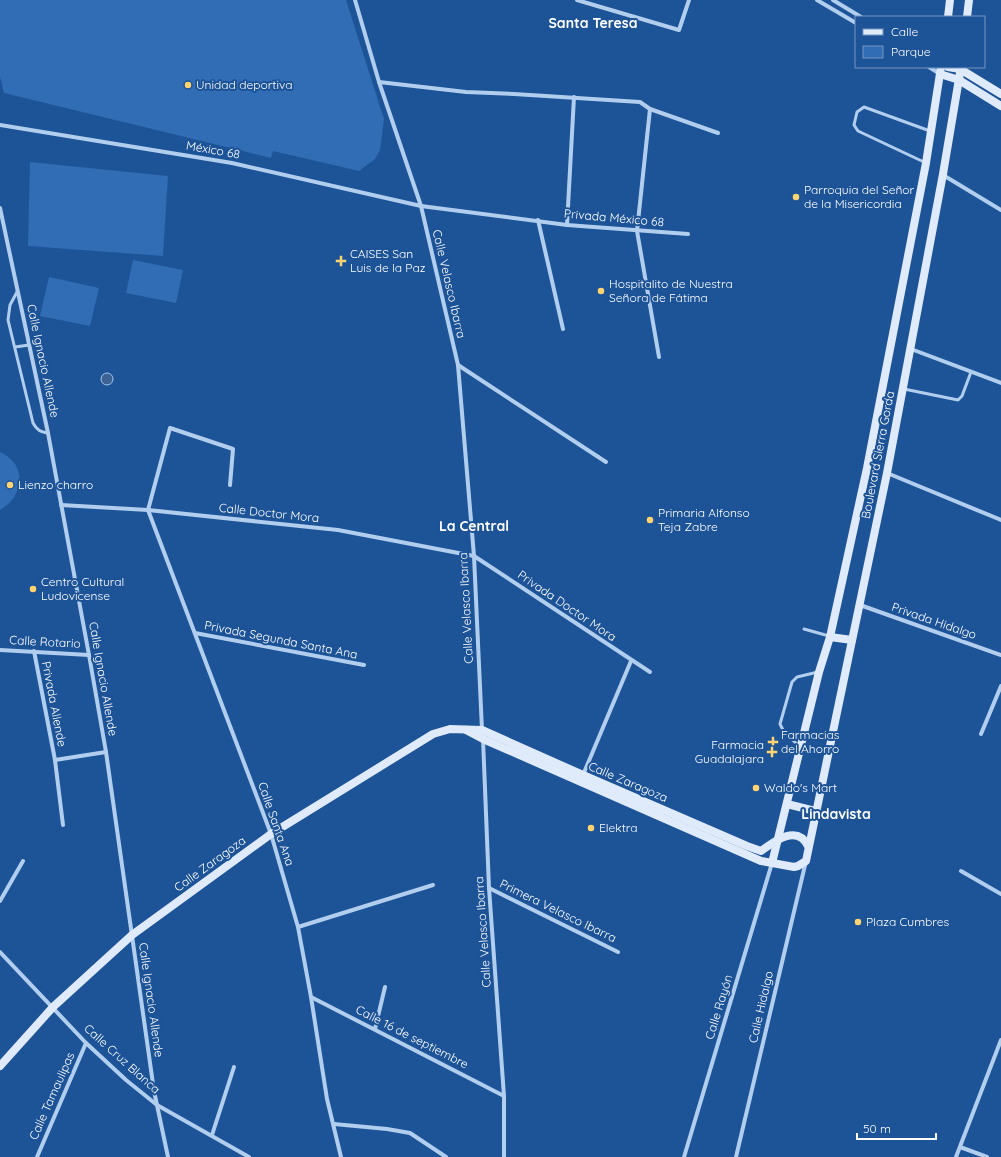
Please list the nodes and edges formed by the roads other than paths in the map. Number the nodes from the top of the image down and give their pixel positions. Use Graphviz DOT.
graph roads {
  1 [pos="355,0"];
  2 [pos="577,0"];
  3 [pos="689,0"];
  4 [pos="817,0"];
  5 [pos="833,0"];
  6 [pos="950,0"];
  7 [pos="969,0"];
  8 [pos="859,16"];
  9 [pos="948,16"];
  10 [pos="967,16"];
  11 [pos="855,22"];
  12 [pos="960,68"];
  13 [pos="941,70"];
  14 [pos="959,80"];
  15 [pos="379,82"];
  16 [pos="1001,94"];
  17 [pos="574,97"];
  18 [pos="1001,106"];
  19 [pos="650,109"];
  20 [pos="0,125"];
  21 [pos="931,131"];
  22 [pos="718,133"];
  23 [pos="926,163"];
  24 [pos="943,174"];
  25 [pos="421,206"];
  26 [pos="0,208"];
  27 [pos="1001,210"];
  28 [pos="538,220"];
  29 [pos="566,225"];
  30 [pos="637,231"];
  31 [pos="688,234"];
  32 [pos="17,292"];
  33 [pos="563,329"];
  34 [pos="29,344"];
  35 [pos="15,347"];
  36 [pos="911,349"];
  37 [pos="659,357"];
  38 [pos="458,365"];
  39 [pos="971,372"];
  40 [pos="1001,383"];
  41 [pos="903,389"];
  42 [pos="48,433"];
  43 [pos="606,462"];
  44 [pos="887,473"];
  45 [pos="230,485"];
  46 [pos="61,505"];
  47 [pos="148,510"];
  48 [pos="1001,520"];
  49 [pos="474,556"];
  50 [pos="860,605"];
  51 [pos="804,629"];
  52 [pos="195,633"];
  53 [pos="830,636"];
  54 [pos="852,640"];
  55 [pos="0,650"];
  56 [pos="34,651"];
  57 [pos="89,655"];
  58 [pos="1001,655"];
  59 [pos="631,660"];
  60 [pos="364,665"];
  61 [pos="650,672"];
  62 [pos="819,672"];
  63 [pos="1001,686"];
  64 [pos="466,730"];
  65 [pos="482,730"];
  66 [pos="981,734"];
  67 [pos="483,739"];
  68 [pos="801,749"];
  69 [pos="106,752"];
  70 [pos="55,760"];
  71 [pos="582,775"];
  72 [pos="788,804"];
  73 [pos="815,811"];
  74 [pos="63,825"];
  75 [pos="272,834"];
  76 [pos="778,839"];
  77 [pos="808,846"];
  78 [pos="23,861"];
  79 [pos="806,861"];
  80 [pos="772,863"];
  81 [pos="961,871"];
  82 [pos="434,886"];
  83 [pos="489,888"];
  84 [pos="1001,894"];
  85 [pos="0,900"];
  86 [pos="298,926"];
  87 [pos="132,934"];
  88 [pos="0,952"];
  89 [pos="618,952"];
  90 [pos="385,986"];
  91 [pos="311,997"];
  92 [pos="52,1008"];
  93 [pos="375,1029"];
  94 [pos="1001,1040"];
  95 [pos="86,1043"];
  96 [pos="0,1066"];
  97 [pos="234,1067"];
  98 [pos="504,1096"];
  99 [pos="157,1105"];
  100 [pos="334,1124"];
  101 [pos="212,1135"];
  102 [pos="960,1146"];
  103 [pos="37,1157"];
  104 [pos="168,1157"];
  105 [pos="249,1157"];
  106 [pos="341,1157"];
  107 [pos="446,1157"];
  108 [pos="504,1157"];
  109 [pos="684,1157"];
  110 [pos="736,1157"];
  111 [pos="956,1157"];
  112 [pos="987,1157"];
  1 -- 15 [label="street, Calle Velasco Ibarra"];
  2 -- 3 [label="street"];
  4 -- 11 [label="street"];
  5 -- 8 [label="street"];
  6 -- 9 [label="main road"];
  7 -- 10 [label="main road"];
  12 -- 14 [label="main road, Boulevard Sierra Gorda"];
  12 -- 16 [label="main road"];
  13 -- 14 [label="main road"];
  13 -- 21 [label="main road, Boulevard Sierra Gorda"];
  14 -- 18 [label="main road"];
  14 -- 24 [label="main road, Boulevard Sierra Gorda"];
  15 -- 17 [label="street"];
  15 -- 25 [label="street, Calle Velasco Ibarra"];
  17 -- 19 [label="street"];
  17 -- 29 [label="street"];
  19 -- 22 [label="street"];
  19 -- 30 [label="street"];
  20 -- 25 [label="street, México 68"];
  21 -- 23 [label="main road, Boulevard Sierra Gorda"];
  21 -- 23 [label="lane"];
  23 -- 53 [label="main road, Boulevard Sierra Gorda"];
  24 -- 27 [label="street"];
  24 -- 36 [label="main road, Boulevard Sierra Gorda"];
  25 -- 28 [label="street, Privada México 68"];
  25 -- 38 [label="street, Calle Velasco Ibarra"];
  26 -- 32 [label="street, Calle Ignacio Allende"];
  28 -- 29 [label="street, Privada México 68"];
  28 -- 33 [label="street"];
  29 -- 30 [label="street, Privada México 68"];
  30 -- 31 [label="street, Privada México 68"];
  30 -- 37 [label="street"];
  32 -- 34 [label="street, Calle Ignacio Allende"];
  32 -- 35 [label="lane"];
  34 -- 35 [label="lane"];
  34 -- 42 [label="street, Calle Ignacio Allende"];
  35 -- 42 [label="lane"];
  36 -- 39 [label="street"];
  36 -- 41 [label="main road, Boulevard Sierra Gorda"];
  38 -- 43 [label="street"];
  38 -- 49 [label="street, Calle Velasco Ibarra"];
  39 -- 40 [label="street"];
  39 -- 41 [label="lane"];
  41 -- 44 [label="main road, Boulevard Sierra Gorda"];
  42 -- 46 [label="street, Calle Ignacio Allende"];
  44 -- 48 [label="street"];
  44 -- 50 [label="main road, Boulevard Sierra Gorda"];
  45 -- 47 [label="street"];
  46 -- 47 [label="street, Calle Doctor Mora"];
  46 -- 57 [label="street, Calle Ignacio Allende"];
  47 -- 49 [label="street, Calle Doctor Mora"];
  47 -- 52 [label="street, Calle Santa Ana"];
  49 -- 59 [label="street, Privada Doctor Mora"];
  49 -- 65 [label="street, Calle Velasco Ibarra"];
  50 -- 54 [label="main road, Boulevard Sierra Gorda"];
  50 -- 58 [label="street, Privada Hidalgo"];
  51 -- 53 [label="lane"];
  52 -- 60 [label="street, Privada Segunda Santa Ana"];
  52 -- 75 [label="street, Calle Santa Ana"];
  53 -- 54 [label="main road"];
  53 -- 62 [label="main road, Boulevard Sierra Gorda"];
  54 -- 73 [label="main road, Boulevard Sierra Gorda"];
  55 -- 56 [label="street, Calle Rotario"];
  56 -- 57 [label="street, Calle Rotario"];
  56 -- 70 [label="street, Privada Allende"];
  57 -- 69 [label="street, Calle Ignacio Allende"];
  59 -- 61 [label="street, Privada Doctor Mora"];
  59 -- 71 [label="street"];
  62 -- 68 [label="main road, Boulevard Sierra Gorda"];
  62 -- 68 [label="lane"];
  63 -- 66 [label="street"];
  64 -- 65 [label="main road, Calle Zaragoza"];
  64 -- 67 [label="main road, Calle Zaragoza"];
  64 -- 75 [label="main road, Calle Zaragoza"];
  65 -- 67 [label="street, Calle Velasco Ibarra"];
  65 -- 71 [label="main road, Calle Zaragoza"];
  67 -- 80 [label="main road, Calle Zaragoza"];
  67 -- 83 [label="street, Calle Velasco Ibarra"];
  68 -- 72 [label="main road, Boulevard Sierra Gorda"];
  69 -- 70 [label="street, Privada Allende"];
  69 -- 87 [label="street, Calle Ignacio Allende"];
  70 -- 74 [label="street, Privada Allende"];
  71 -- 76 [label="main road, Calle Zaragoza"];
  72 -- 73 [label="main road"];
  72 -- 76 [label="main road, Boulevard Sierra Gorda"];
  73 -- 77 [label="main road, Boulevard Sierra Gorda"];
  75 -- 86 [label="street, Calle Santa Ana"];
  75 -- 87 [label="main road, Calle Zaragoza"];
  76 -- 77 [label="main road"];
  76 -- 80 [label="main road, Boulevard Sierra Gorda"];
  77 -- 79 [label="main road, Boulevard Sierra Gorda"];
  78 -- 85 [label="street"];
  79 -- 80 [label="main road"];
  79 -- 110 [label="street, Calle Hidalgo"];
  80 -- 109 [label="street, Calle Rayón"];
  81 -- 84 [label="street"];
  82 -- 86 [label="street"];
  83 -- 89 [label="street, Primera Velasco Ibarra"];
  83 -- 98 [label="street, Calle Velasco Ibarra"];
  86 -- 91 [label="street, Calle Santa Ana"];
  87 -- 92 [label="main road, Calle Zaragoza"];
  87 -- 99 [label="street, Calle Ignacio Allende"];
  88 -- 92 [label="street, Calle Cruz Blanca"];
  90 -- 93 [label="street"];
  91 -- 93 [label="street, Calle 16 de septiembre"];
  91 -- 100 [label="street, Calle Santa Ana"];
  92 -- 95 [label="street, Calle Cruz Blanca"];
  92 -- 96 [label="main road, Calle Zaragoza"];
  93 -- 98 [label="street, Calle 16 de septiembre"];
  94 -- 102 [label="street"];
  95 -- 99 [label="street, Calle Cruz Blanca"];
  95 -- 103 [label="street, Calle Tamaulipas"];
  97 -- 101 [label="street"];
  98 -- 108 [label="street, Calle Velasco Ibarra"];
  99 -- 101 [label="street, Calle Cruz Blanca"];
  99 -- 104 [label="street, Calle Ignacio Allende"];
  100 -- 106 [label="street, Calle Santa Ana"];
  100 -- 107 [label="street"];
  101 -- 105 [label="street, Calle Cruz Blanca"];
  102 -- 111 [label="street"];
  102 -- 112 [label="street"];
}
